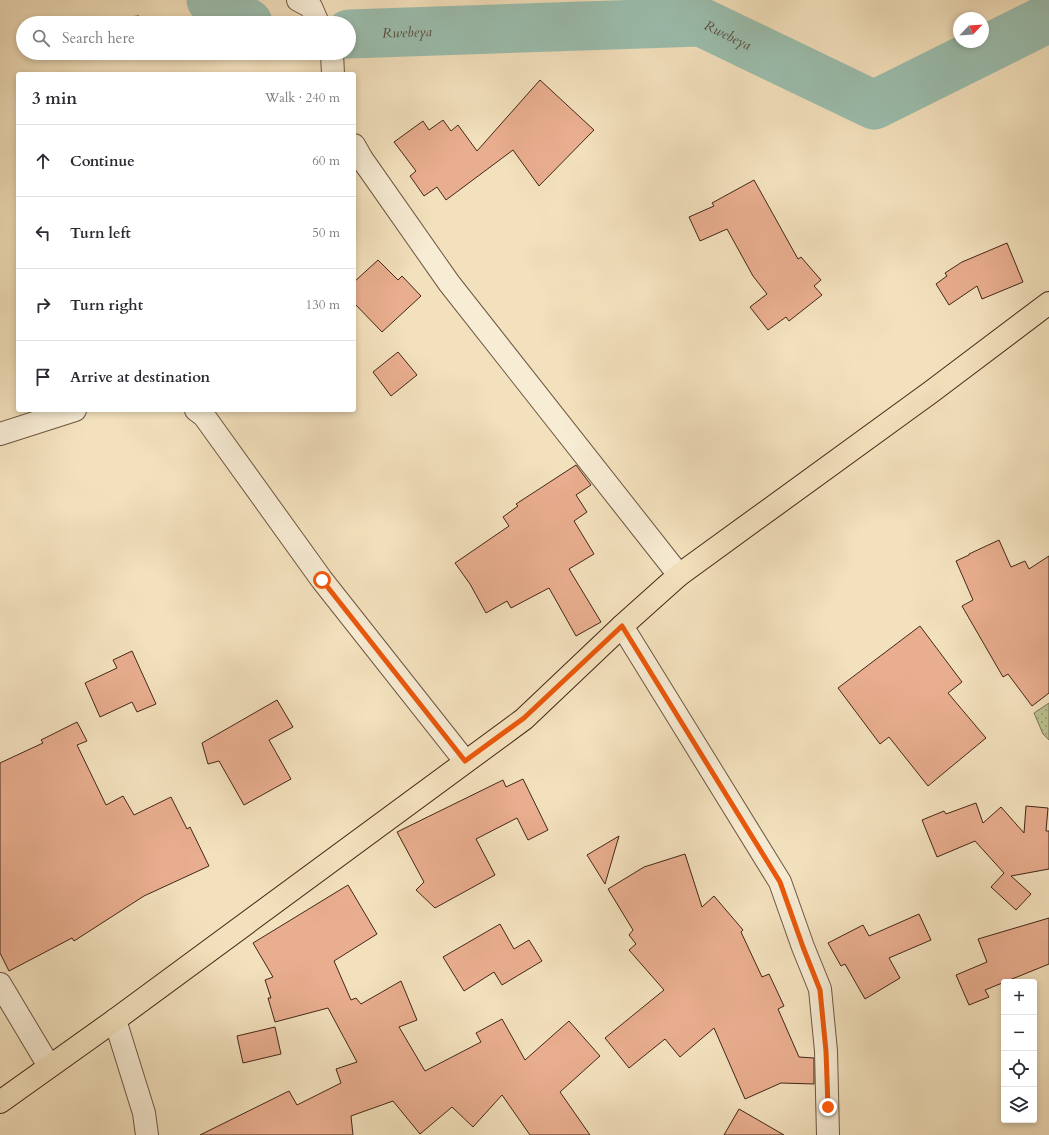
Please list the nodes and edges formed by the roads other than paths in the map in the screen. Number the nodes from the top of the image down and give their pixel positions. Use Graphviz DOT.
graph roads {
  1 [pos="332,60"];
  2 [pos="333,72"];
  3 [pos="356,148"];
  4 [pos="1049,302"];
  5 [pos="69,412"];
  6 [pos="199,412"];
  7 [pos="0,434"];
  8 [pos="679,575"];
  9 [pos="622,626"];
  10 [pos="465,761"];
  11 [pos="0,984"];
  12 [pos="115,1020"];
  13 [pos="49,1066"];
  14 [pos="0,1102"];
  15 [pos="147,1135"];
  16 [pos="828,1135"];
  1 -- 2 [label="street"];
  3 -- 8 [label="street"];
  4 -- 8 [label="main road"];
  5 -- 7 [label="street"];
  6 -- 10 [label="street"];
  8 -- 9 [label="main road"];
  9 -- 10 [label="main road"];
  9 -- 16 [label="street"];
  10 -- 12 [label="main road"];
  11 -- 13 [label="street"];
  12 -- 13 [label="main road"];
  12 -- 15 [label="street"];
  13 -- 14 [label="main road"];
}
